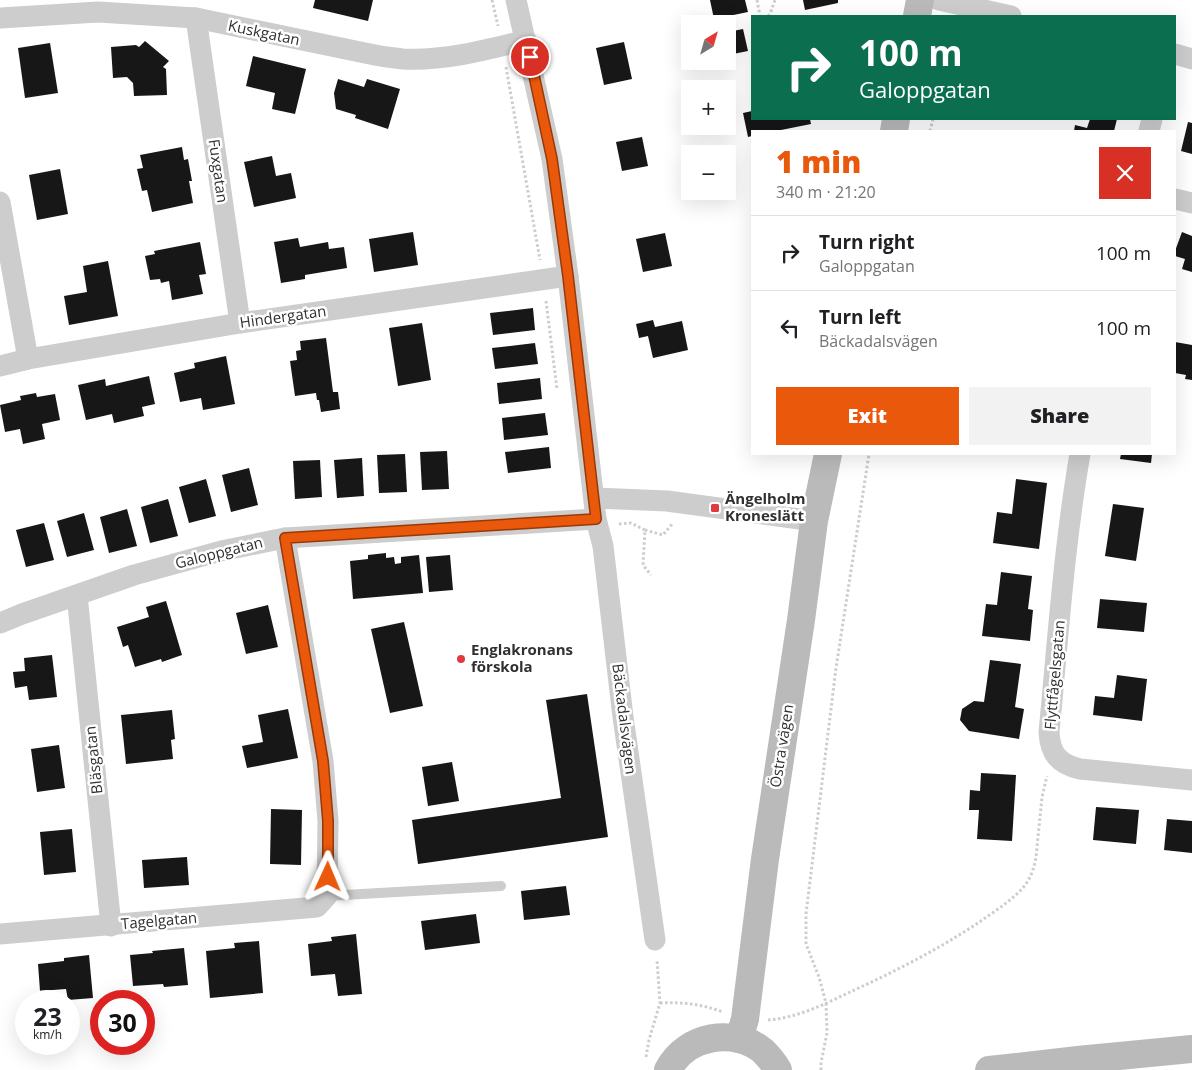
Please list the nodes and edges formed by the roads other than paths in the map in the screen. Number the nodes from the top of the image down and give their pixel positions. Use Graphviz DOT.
graph roads {
  1 [pos="516,0"];
  2 [pos="920,0"];
  3 [pos="939,0"];
  4 [pos="97,6"];
  5 [pos="917,15"];
  6 [pos="1007,15"];
  7 [pos="0,18"];
  8 [pos="196,18"];
  9 [pos="526,40"];
  10 [pos="1176,54"];
  11 [pos="1192,59"];
  12 [pos="1176,199"];
  13 [pos="0,202"];
  14 [pos="1192,203"];
  15 [pos="568,276"];
  16 [pos="240,323"];
  17 [pos="28,359"];
  18 [pos="0,366"];
  19 [pos="828,455"];
  20 [pos="1080,455"];
  21 [pos="595,509"];
  22 [pos="814,522"];
  23 [pos="285,538"];
  24 [pos="77,595"];
  25 [pos="0,623"];
  26 [pos="1192,780"];
  27 [pos="501,886"];
  28 [pos="322,901"];
  29 [pos="111,926"];
  30 [pos="0,934"];
  31 [pos="655,940"];
  32 [pos="742,1029"];
  33 [pos="1192,1049"];
  34 [pos="657,1066"];
  35 [pos="778,1070"];
  36 [pos="989,1070"];
  1 -- 9 [label="street, Bäckadalsvägen"];
  2 -- 5 [label="main road"];
  3 -- 6 [label="street"];
  4 -- 7 [label="street, Kuskgatan"];
  4 -- 8 [label="street, Kuskgatan"];
  8 -- 9 [label="street, Kuskgatan"];
  8 -- 16 [label="street, Fuxgatan"];
  9 -- 15 [label="street, Bäckadalsvägen"];
  10 -- 11 [label="street"];
  12 -- 14 [label="street"];
  13 -- 17 [label="street"];
  15 -- 16 [label="street, Hindergatan"];
  15 -- 21 [label="street, Bäckadalsvägen"];
  16 -- 17 [label="street, Hindergatan"];
  17 -- 18 [label="street, Hindergatan"];
  19 -- 22 [label="main road, Östra vägen"];
  20 -- 26 [label="street, Flyttfågelsgatan"];
  21 -- 22 [label="street"];
  21 -- 23 [label="street, Galoppgatan"];
  21 -- 31 [label="street, Bäckadalsvägen"];
  22 -- 32 [label="main road, Östra vägen"];
  23 -- 24 [label="street, Galoppgatan"];
  23 -- 28 [label="street"];
  24 -- 25 [label="street, Galoppgatan"];
  24 -- 29 [label="street, Bläsgatan"];
  27 -- 28 [label="lane"];
  28 -- 29 [label="street, Tagelgatan"];
  29 -- 30 [label="street, Tagelgatan"];
  32 -- 34 [label="main road"];
  32 -- 35 [label="main road"];
  33 -- 36 [label="main road"];
}
